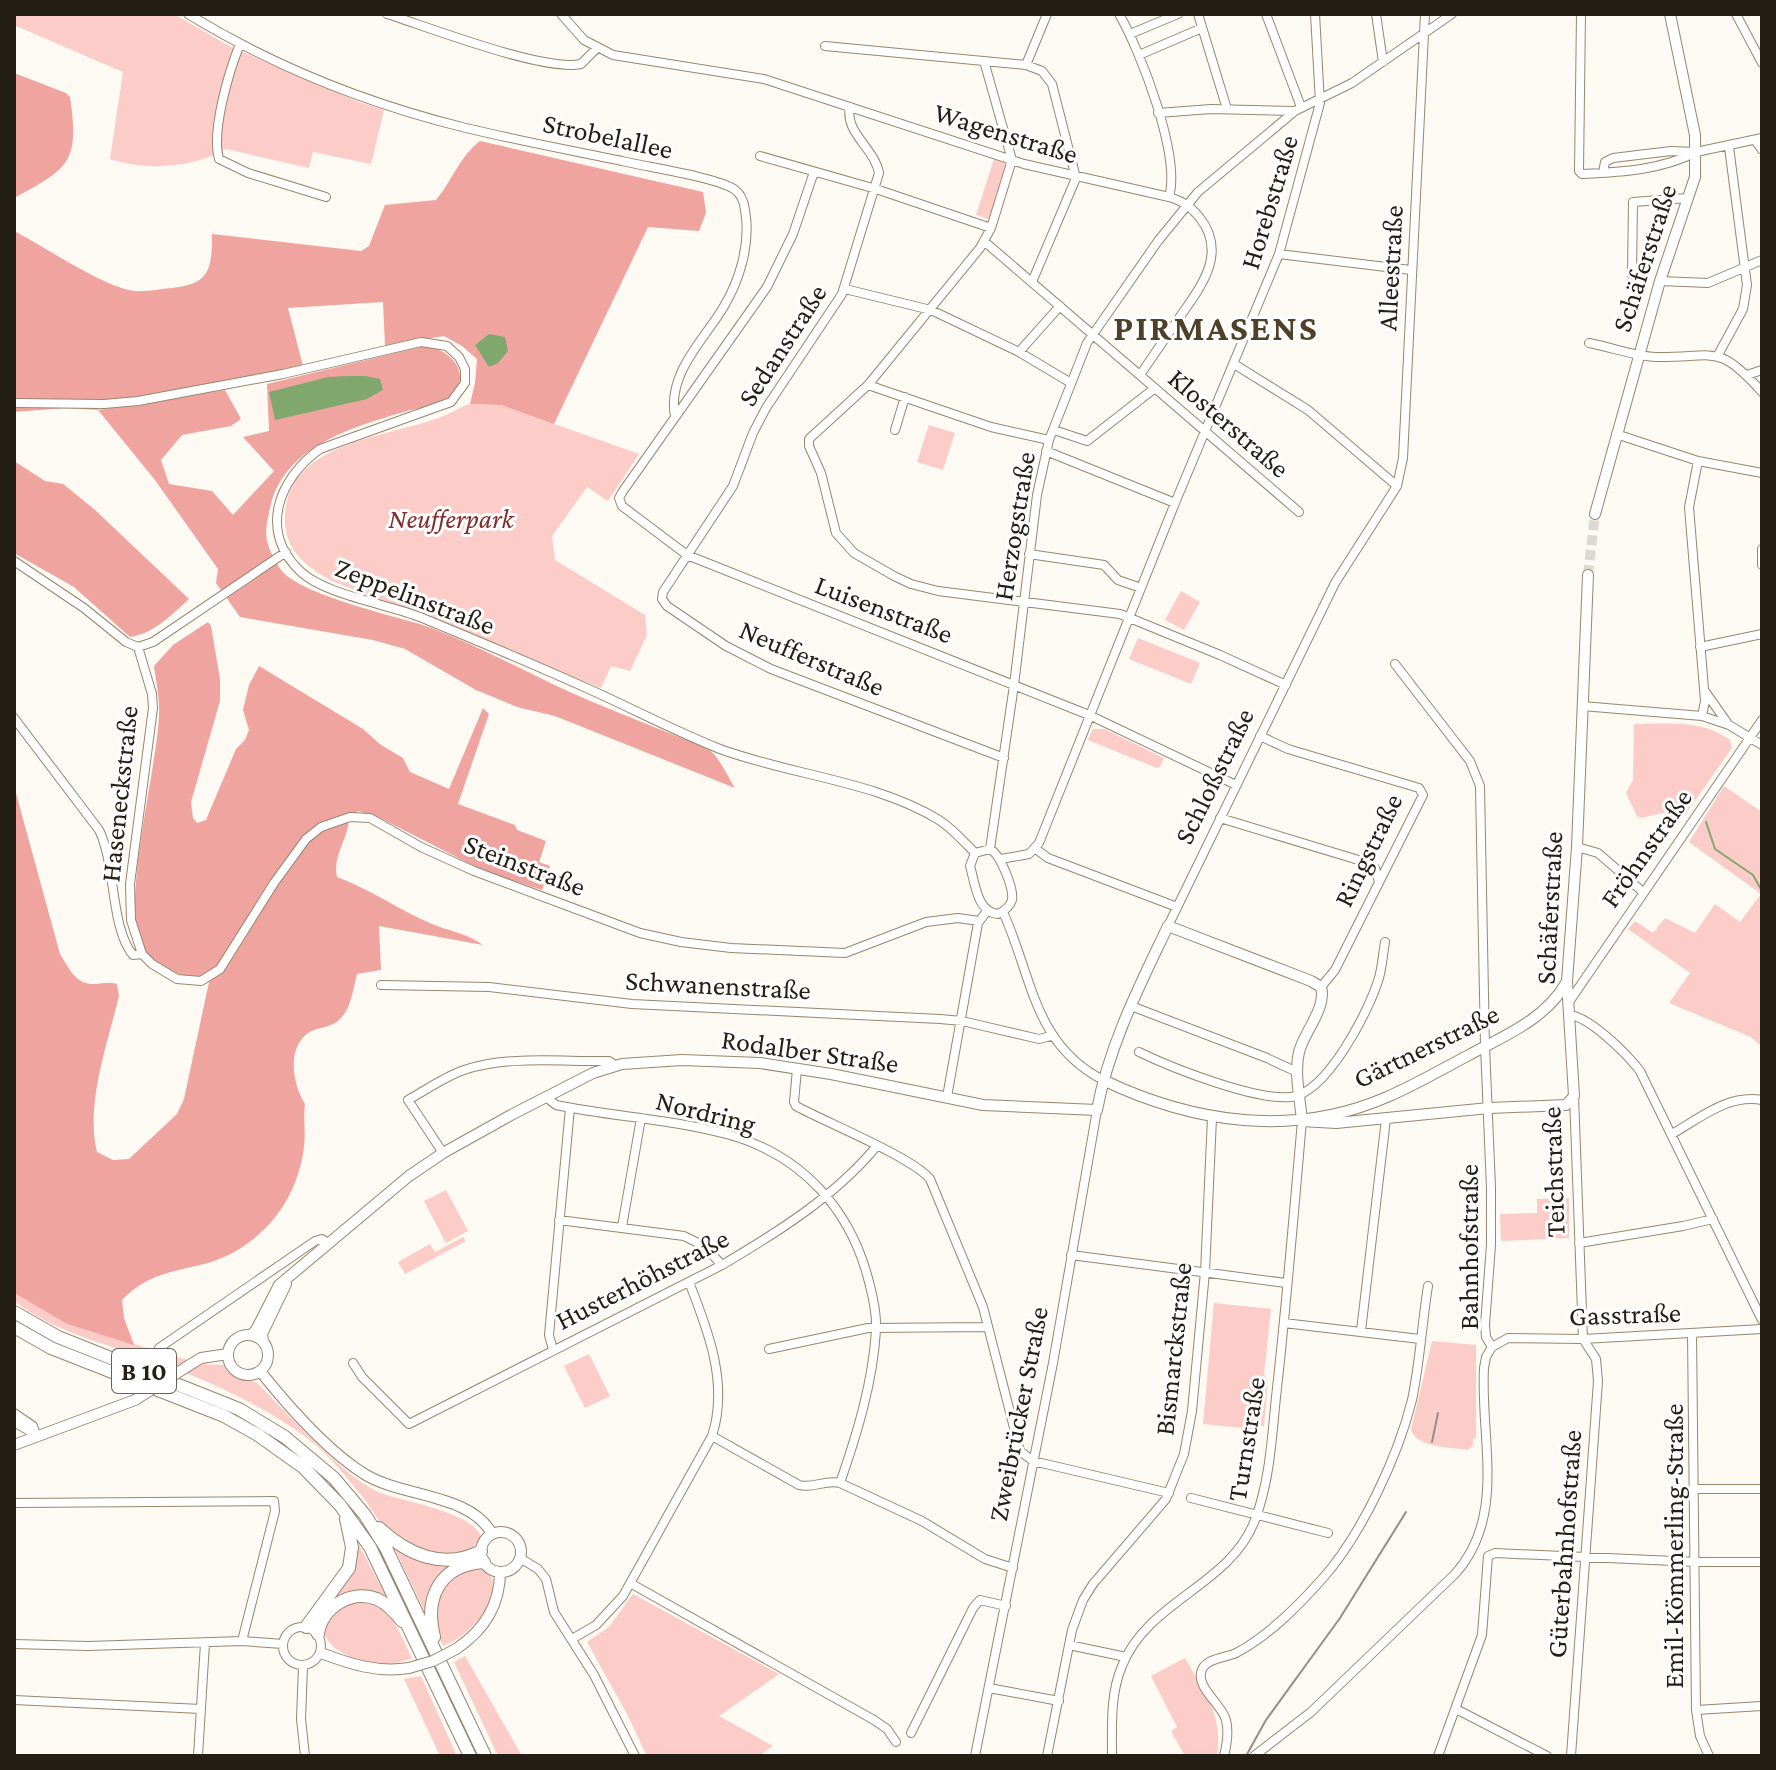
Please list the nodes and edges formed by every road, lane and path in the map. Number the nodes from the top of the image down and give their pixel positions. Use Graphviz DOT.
graph roads {
  1 [pos="188,14"];
  2 [pos="387,14"];
  3 [pos="561,14"];
  4 [pos="1047,14"];
  5 [pos="1119,14"];
  6 [pos="1178,14"];
  7 [pos="1198,14"];
  8 [pos="1266,14"];
  9 [pos="1315,14"];
  10 [pos="1376,14"];
  11 [pos="1425,14"];
  12 [pos="1452,14"];
  13 [pos="1581,14"];
  14 [pos="1670,14"];
  15 [pos="1736,14"];
  16 [pos="1202,28"];
  17 [pos="1425,32"];
  18 [pos="1130,34"];
  19 [pos="240,44"];
  20 [pos="825,46"];
  21 [pos="596,49"];
  22 [pos="1139,55"];
  23 [pos="984,61"];
  24 [pos="1383,62"];
  25 [pos="1762,63"];
  26 [pos="1026,65"];
  27 [pos="1321,97"];
  28 [pos="850,107"];
  29 [pos="1227,109"];
  30 [pos="1298,109"];
  31 [pos="1158,113"];
  32 [pos="1758,139"];
  33 [pos="1729,147"];
  34 [pos="1762,150"];
  35 [pos="1696,152"];
  36 [pos="760,156"];
  37 [pos="1012,160"];
  38 [pos="814,172"];
  39 [pos="1603,173"];
  40 [pos="1076,178"];
  41 [pos="876,189"];
  42 [pos="326,197"];
  43 [pos="1169,197"];
  44 [pos="1688,198"];
  45 [pos="1186,204"];
  46 [pos="991,228"];
  47 [pos="985,242"];
  48 [pos="1279,254"];
  49 [pos="1762,260"];
  50 [pos="1745,268"];
  51 [pos="1411,270"];
  52 [pos="1632,275"];
  53 [pos="1660,281"];
  54 [pos="1032,282"];
  55 [pos="845,289"];
  56 [pos="1060,306"];
  57 [pos="931,310"];
  58 [pos="1092,334"];
  59 [pos="1589,343"];
  60 [pos="1019,352"];
  61 [pos="1639,355"];
  62 [pos="1718,355"];
  63 [pos="1234,364"];
  64 [pos="1762,370"];
  65 [pos="1140,375"];
  66 [pos="1747,375"];
  67 [pos="1071,383"];
  68 [pos="868,385"];
  69 [pos="1155,388"];
  70 [pos="1762,392"];
  71 [pos="905,397"];
  72 [pos="14,403"];
  73 [pos="675,416"];
  74 [pos="895,430"];
  75 [pos="1054,430"];
  76 [pos="1205,430"];
  77 [pos="1616,434"];
  78 [pos="1049,440"];
  79 [pos="1046,451"];
  80 [pos="1698,461"];
  81 [pos="1762,473"];
  82 [pos="1397,486"];
  83 [pos="1175,503"];
  84 [pos="1387,503"];
  85 [pos="1299,512"];
  86 [pos="1595,514"];
  87 [pos="1762,549"];
  88 [pos="286,552"];
  89 [pos="1029,554"];
  90 [pos="687,555"];
  91 [pos="14,561"];
  92 [pos="1762,565"];
  93 [pos="1588,575"];
  94 [pos="1141,588"];
  95 [pos="1023,603"];
  96 [pos="1129,617"];
  97 [pos="1762,634"];
  98 [pos="138,647"];
  99 [pos="1700,647"];
  100 [pos="1395,664"];
  101 [pos="1014,685"];
  102 [pos="1286,685"];
  103 [pos="1703,688"];
  104 [pos="1582,706"];
  105 [pos="1089,715"];
  106 [pos="1702,716"];
  107 [pos="14,718"];
  108 [pos="1762,720"];
  109 [pos="1729,725"];
  110 [pos="1260,736"];
  111 [pos="1750,737"];
  112 [pos="1762,745"];
  113 [pos="1004,758"];
  114 [pos="1236,785"];
  115 [pos="1220,818"];
  116 [pos="1577,847"];
  117 [pos="990,849"];
  118 [pos="1036,849"];
  119 [pos="975,853"];
  120 [pos="1001,859"];
  121 [pos="1379,883"];
  122 [pos="1643,892"];
  123 [pos="1177,907"];
  124 [pos="987,911"];
  125 [pos="1003,912"];
  126 [pos="979,921"];
  127 [pos="1168,926"];
  128 [pos="1385,942"];
  129 [pos="142,954"];
  130 [pos="1567,981"];
  131 [pos="381,985"];
  132 [pos="1321,987"];
  133 [pos="1568,1003"];
  134 [pos="1131,1006"];
  135 [pos="1547,1009"];
  136 [pos="1568,1019"];
  137 [pos="962,1021"];
  138 [pos="1051,1036"];
  139 [pos="1485,1046"];
  140 [pos="1142,1053"];
  141 [pos="615,1065"];
  142 [pos="797,1069"];
  143 [pos="1297,1072"];
  144 [pos="1103,1080"];
  145 [pos="1300,1095"];
  146 [pos="1574,1096"];
  147 [pos="546,1097"];
  148 [pos="947,1097"];
  149 [pos="1762,1100"];
  150 [pos="570,1108"];
  151 [pos="1489,1108"];
  152 [pos="1097,1110"];
  153 [pos="641,1118"];
  154 [pos="1212,1118"];
  155 [pos="1386,1119"];
  156 [pos="1302,1121"];
  157 [pos="1672,1134"];
  158 [pos="876,1147"];
  159 [pos="443,1153"];
  160 [pos="826,1195"];
  161 [pos="1713,1219"];
  162 [pos="559,1220"];
  163 [pos="622,1227"];
  164 [pos="328,1243"];
  165 [pos="1579,1243"];
  166 [pos="1071,1255"];
  167 [pos="722,1265"];
  168 [pos="296,1270"];
  169 [pos="1205,1272"];
  170 [pos="689,1282"];
  171 [pos="1286,1283"];
  172 [pos="1428,1286"];
  173 [pos="14,1312"];
  174 [pos="1762,1320"];
  175 [pos="1284,1323"];
  176 [pos="14,1327"];
  177 [pos="988,1327"];
  178 [pos="876,1328"];
  179 [pos="1762,1329"];
  180 [pos="1361,1331"];
  181 [pos="1692,1333"];
  182 [pos="251,1335"];
  183 [pos="1420,1339"];
  184 [pos="1583,1339"];
  185 [pos="263,1341"];
  186 [pos="1492,1347"];
  187 [pos="159,1348"];
  188 [pos="769,1349"];
  189 [pos="553,1350"];
  190 [pos="228,1354"];
  191 [pos="353,1363"];
  192 [pos="260,1371"];
  193 [pos="14,1413"];
  194 [pos="14,1422"];
  195 [pos="36,1435"];
  196 [pos="712,1436"];
  197 [pos="14,1445"];
  198 [pos="1033,1461"];
  199 [pos="840,1483"];
  200 [pos="1696,1489"];
  201 [pos="1762,1489"];
  202 [pos="1169,1493"];
  203 [pos="1191,1498"];
  204 [pos="14,1503"];
  205 [pos="340,1505"];
  206 [pos="1257,1514"];
  207 [pos="365,1515"];
  208 [pos="1328,1533"];
  209 [pos="492,1534"];
  210 [pos="482,1556"];
  211 [pos="1584,1557"];
  212 [pos="520,1558"];
  213 [pos="1696,1562"];
  214 [pos="1762,1562"];
  215 [pos="1013,1568"];
  216 [pos="500,1572"];
  217 [pos="630,1583"];
  218 [pos="1006,1606"];
  219 [pos="312,1631"];
  220 [pos="413,1637"];
  221 [pos="572,1639"];
  222 [pos="242,1641"];
  223 [pos="205,1643"];
  224 [pos="14,1644"];
  225 [pos="283,1644"];
  226 [pos="1069,1645"];
  227 [pos="321,1653"];
  228 [pos="1126,1657"];
  229 [pos="303,1666"];
  230 [pos="446,1674"];
  231 [pos="989,1688"];
  232 [pos="14,1700"];
  233 [pos="1059,1701"];
  234 [pos="1762,1706"];
  235 [pos="201,1709"];
  236 [pos="1456,1709"];
  237 [pos="1696,1710"];
  238 [pos="911,1733"];
  239 [pos="896,1742"];
  240 [pos="198,1756"];
  241 [pos="305,1756"];
  242 [pos="470,1756"];
  243 [pos="485,1756"];
  244 [pos="635,1756"];
  245 [pos="975,1756"];
  246 [pos="1047,1756"];
  247 [pos="1112,1756"];
  248 [pos="1224,1756"];
  249 [pos="1254,1756"];
  250 [pos="1438,1756"];
  251 [pos="1547,1756"];
  252 [pos="1571,1756"];
  253 [pos="1709,1756"];
  1 -- 19 [label="street, Strobelallee"];
  2 -- 21 [label="street"];
  3 -- 21 [label="street"];
  4 -- 26 [label="street"];
  5 -- 18 [label="street"];
  6 -- 18 [label="street"];
  7 -- 16 [label="street"];
  8 -- 30 [label="street"];
  9 -- 27 [label="street, Horebstraße"];
  10 -- 24 [label="street"];
  11 -- 17 [label="street, Alleestraße"];
  12 -- 17 [label="street"];
  13 -- 39 [label="street"];
  14 -- 35 [label="main road, Schäferstraße"];
  15 -- 25 [label="street"];
  16 -- 22 [label="street"];
  16 -- 29 [label="street"];
  17 -- 24 [label="street"];
  17 -- 51 [label="street, Alleestraße"];
  18 -- 22 [label="street"];
  19 -- 42 [label="street"];
  19 -- 73 [label="street, Strobelallee"];
  20 -- 23 [label="street"];
  21 -- 28 [label="street, Wagenstraße"];
  22 -- 31 [label="street"];
  23 -- 26 [label="street"];
  23 -- 37 [label="street"];
  24 -- 27 [label="street"];
  26 -- 40 [label="street"];
  27 -- 30 [label="street"];
  27 -- 48 [label="street, Horebstraße"];
  28 -- 37 [label="street, Wagenstraße"];
  28 -- 41 [label="street, Sedanstraße"];
  29 -- 30 [label="street"];
  29 -- 31 [label="street"];
  30 -- 45 [label="street, Herzogstraße"];
  31 -- 43 [label="street"];
  32 -- 33 [label="street"];
  32 -- 34 [label="street"];
  33 -- 35 [label="street"];
  33 -- 50 [label="street"];
  35 -- 39 [label="street"];
  35 -- 39 [label="street"];
  35 -- 44 [label="main road, Schäferstraße"];
  36 -- 38 [label="street"];
  37 -- 40 [label="street, Wagenstraße"];
  37 -- 46 [label="street"];
  38 -- 41 [label="street"];
  38 -- 73 [label="street"];
  40 -- 43 [label="street, Wagenstraße"];
  40 -- 54 [label="street"];
  41 -- 46 [label="street"];
  41 -- 55 [label="street, Sedanstraße"];
  43 -- 45 [label="street, Wagenstraße"];
  44 -- 52 [label="street"];
  44 -- 53 [label="main road, Schäferstraße"];
  45 -- 58 [label="street, Herzogstraße"];
  45 -- 65 [label="street"];
  46 -- 47 [label="street"];
  47 -- 54 [label="street, Klosterstraße"];
  47 -- 57 [label="street"];
  48 -- 51 [label="street"];
  48 -- 63 [label="street, Horebstraße"];
  49 -- 50 [label="street"];
  50 -- 53 [label="street"];
  50 -- 62 [label="street"];
  51 -- 82 [label="street, Alleestraße"];
  53 -- 61 [label="main road, Schäferstraße"];
  54 -- 56 [label="street, Klosterstraße"];
  55 -- 57 [label="street"];
  55 -- 90 [label="street, Sedanstraße"];
  56 -- 58 [label="street, Klosterstraße"];
  56 -- 60 [label="street"];
  57 -- 60 [label="street"];
  57 -- 68 [label="street"];
  58 -- 65 [label="street, Klosterstraße"];
  58 -- 67 [label="street, Herzogstraße"];
  59 -- 61 [label="street"];
  60 -- 67 [label="street"];
  61 -- 62 [label="street"];
  61 -- 77 [label="main road, Schäferstraße"];
  62 -- 66 [label="street"];
  63 -- 76 [label="street, Horebstraße"];
  63 -- 82 [label="street"];
  64 -- 66 [label="street"];
  65 -- 69 [label="street, Klosterstraße"];
  66 -- 70 [label="street"];
  67 -- 75 [label="street, Herzogstraße"];
  68 -- 71 [label="street"];
  68 -- 95 [label="street"];
  69 -- 75 [label="street"];
  69 -- 76 [label="street, Klosterstraße"];
  71 -- 74 [label="street"];
  71 -- 78 [label="street"];
  72 -- 88 [label="street"];
  73 -- 90 [label="street, Luisenstraße"];
  75 -- 78 [label="street, Herzogstraße"];
  76 -- 83 [label="street, Horebstraße"];
  76 -- 85 [label="street, Klosterstraße"];
  77 -- 80 [label="street"];
  77 -- 86 [label="main road, Schäferstraße"];
  78 -- 79 [label="street, Herzogstraße"];
  79 -- 83 [label="street"];
  79 -- 89 [label="street, Herzogstraße"];
  80 -- 81 [label="street"];
  80 -- 99 [label="street"];
  82 -- 84 [label="street, Alleestraße"];
  83 -- 94 [label="street, Horebstraße"];
  84 -- 102 [label="street, Schloßstraße"];
  87 -- 92 [label="street"];
  88 -- 98 [label="street"];
  88 -- 119 [label="street, Zeppelinstraße"];
  89 -- 94 [label="street"];
  89 -- 95 [label="street, Herzogstraße"];
  90 -- 101 [label="street, Luisenstraße"];
  90 -- 113 [label="street, Neufferstraße"];
  91 -- 98 [label="street"];
  93 -- 104 [label="main road, Schäferstraße"];
  94 -- 96 [label="street, Horebstraße"];
  95 -- 96 [label="street"];
  95 -- 101 [label="street, Herzogstraße"];
  96 -- 102 [label="street"];
  96 -- 105 [label="street, Horebstraße"];
  97 -- 99 [label="street"];
  98 -- 129 [label="street, Haseneckstraße"];
  99 -- 103 [label="street"];
  100 -- 139 [label="street, Bahnhofstraße"];
  101 -- 105 [label="street, Luisenstraße"];
  101 -- 113 [label="street, Herzogstraße"];
  102 -- 110 [label="street, Schloßstraße"];
  103 -- 106 [label="street"];
  103 -- 109 [label="street"];
  104 -- 106 [label="street"];
  104 -- 116 [label="main road, Schäferstraße"];
  105 -- 114 [label="street, Luisenstraße"];
  105 -- 118 [label="street, Horebstraße"];
  106 -- 109 [label="street"];
  107 -- 129 [label="street, Steinstraße"];
  108 -- 111 [label="street, Fröhnstraße"];
  109 -- 111 [label="street"];
  110 -- 114 [label="street, Schloßstraße"];
  110 -- 121 [label="street, Ringstraße"];
  111 -- 112 [label="street"];
  111 -- 122 [label="street, Fröhnstraße"];
  113 -- 117 [label="street, Herzogstraße"];
  114 -- 115 [label="street, Schloßstraße"];
  115 -- 121 [label="street"];
  115 -- 123 [label="street, Schloßstraße"];
  116 -- 122 [label="street"];
  116 -- 130 [label="main road, Schäferstraße"];
  117 -- 119 [label="street"];
  117 -- 120 [label="street"];
  118 -- 120 [label="street"];
  118 -- 123 [label="street"];
  119 -- 124 [label="street"];
  120 -- 125 [label="street"];
  121 -- 132 [label="street, Ringstraße"];
  122 -- 133 [label="street, Fröhnstraße"];
  123 -- 127 [label="street, Schloßstraße"];
  124 -- 125 [label="street"];
  124 -- 126 [label="street"];
  125 -- 138 [label="street"];
  126 -- 129 [label="street, Steinstraße"];
  126 -- 137 [label="street"];
  127 -- 132 [label="main road"];
  127 -- 134 [label="main road, Schloßstraße"];
  128 -- 145 [label="street"];
  130 -- 133 [label="main road, Schäferstraße"];
  130 -- 135 [label="main road, Gärtnerstraße"];
  131 -- 137 [label="street, Schwanenstraße"];
  132 -- 143 [label="main road, Ringstraße"];
  133 -- 136 [label="main road, Teichstraße"];
  134 -- 143 [label="street"];
  134 -- 144 [label="main road, Schloßstraße"];
  135 -- 136 [label="main road"];
  135 -- 139 [label="main road, Gärtnerstraße"];
  136 -- 146 [label="main road, Teichstraße"];
  136 -- 157 [label="street"];
  137 -- 138 [label="street, Schwanenstraße"];
  137 -- 148 [label="street"];
  138 -- 144 [label="street"];
  139 -- 151 [label="street, Bahnhofstraße"];
  139 -- 156 [label="main road, Gärtnerstraße"];
  140 -- 145 [label="street"];
  141 -- 142 [label="main road, Rodalber Straße"];
  141 -- 147 [label="main road, Rodalber Straße"];
  141 -- 159 [label="street"];
  142 -- 148 [label="main road, Rodalber Straße"];
  142 -- 158 [label="street"];
  143 -- 145 [label="main road, Ringstraße"];
  144 -- 152 [label="main road, Zweibrücker Straße"];
  144 -- 154 [label="main road, Gärtnerstraße"];
  145 -- 156 [label="main road, Ringstraße"];
  146 -- 151 [label="main road"];
  146 -- 165 [label="street, Teichstraße"];
  147 -- 150 [label="street, Nordring"];
  147 -- 159 [label="main road, Rodalber Straße"];
  148 -- 152 [label="main road, Rodalber Straße"];
  149 -- 157 [label="street"];
  150 -- 153 [label="street, Nordring"];
  150 -- 162 [label="street"];
  151 -- 155 [label="main road"];
  151 -- 186 [label="street, Bahnhofstraße"];
  152 -- 166 [label="street, Zweibrücker Straße"];
  153 -- 160 [label="street, Nordring"];
  153 -- 163 [label="street"];
  154 -- 156 [label="main road, Gärtnerstraße"];
  154 -- 169 [label="street, Bismarckstraße"];
  155 -- 156 [label="main road"];
  155 -- 180 [label="street"];
  156 -- 171 [label="street, Turnstraße"];
  157 -- 161 [label="street"];
  158 -- 160 [label="street, Husterhöhstraße"];
  158 -- 177 [label="street"];
  159 -- 164 [label="main road, Rodalber Straße"];
  160 -- 167 [label="street, Husterhöhstraße"];
  160 -- 178 [label="street, Nordring"];
  161 -- 165 [label="street"];
  161 -- 174 [label="street"];
  162 -- 163 [label="street"];
  162 -- 189 [label="street"];
  163 -- 167 [label="street"];
  164 -- 168 [label="main road, Rodalber Straße"];
  164 -- 187 [label="street, Rodalber Straße"];
  165 -- 184 [label="street, Teichstraße"];
  166 -- 169 [label="street"];
  166 -- 198 [label="street, Zweibrücker Straße"];
  167 -- 170 [label="street, Husterhöhstraße"];
  168 -- 182 [label="main road, Rodalber Straße"];
  168 -- 185 [label="main road, Rodalber Straße"];
  169 -- 171 [label="street"];
  169 -- 202 [label="street, Bismarckstraße"];
  170 -- 189 [label="street, Husterhöhstraße"];
  170 -- 196 [label="street"];
  171 -- 175 [label="street, Turnstraße"];
  172 -- 183 [label="street"];
  173 -- 207 [label="highway, B 10"];
  175 -- 180 [label="street"];
  175 -- 206 [label="street, Turnstraße"];
  176 -- 205 [label="highway, B 10"];
  177 -- 178 [label="street"];
  177 -- 198 [label="street"];
  178 -- 188 [label="street"];
  178 -- 199 [label="street, Nordring"];
  179 -- 181 [label="street, Gasstraße"];
  180 -- 183 [label="street"];
  181 -- 184 [label="street, Gasstraße"];
  181 -- 200 [label="street, Emil-Kömmerling-Straße"];
  182 -- 185 [label="main road"];
  182 -- 190 [label="main road"];
  183 -- 248 [label="street"];
  184 -- 186 [label="street, Gasstraße"];
  184 -- 211 [label="street, Güterbahnhofstraße"];
  185 -- 192 [label="main road"];
  186 -- 249 [label="street, Bahnhofstraße"];
  189 -- 191 [label="street, Husterhöhstraße"];
  190 -- 192 [label="main road"];
  190 -- 195 [label="main road, bridge"];
  192 -- 209 [label="main road"];
  193 -- 195 [label="street"];
  194 -- 195 [label="street"];
  195 -- 197 [label="main road"];
  196 -- 199 [label="street"];
  196 -- 217 [label="street"];
  198 -- 202 [label="street"];
  198 -- 215 [label="street, Zweibrücker Straße"];
  199 -- 215 [label="street"];
  200 -- 201 [label="street"];
  200 -- 213 [label="street, Emil-Kömmerling-Straße"];
  202 -- 226 [label="street, Bismarckstraße"];
  203 -- 206 [label="street"];
  204 -- 222 [label="street"];
  205 -- 219 [label="highway"];
  205 -- 220 [label="highway, B 10"];
  206 -- 208 [label="street"];
  206 -- 228 [label="street, Turnstraße"];
  207 -- 210 [label="highway"];
  207 -- 230 [label="highway, B 10"];
  209 -- 210 [label="main road"];
  209 -- 212 [label="main road"];
  210 -- 216 [label="main road"];
  210 -- 230 [label="highway"];
  211 -- 213 [label="street"];
  211 -- 236 [label="street"];
  211 -- 252 [label="street, Güterbahnhofstraße"];
  212 -- 216 [label="main road"];
  212 -- 221 [label="street"];
  213 -- 214 [label="street"];
  213 -- 237 [label="street, Emil-Kömmerling-Straße"];
  215 -- 218 [label="street, Zweibrücker Straße"];
  216 -- 227 [label="main road, bridge"];
  217 -- 221 [label="street"];
  217 -- 239 [label="street"];
  218 -- 231 [label="street, Zweibrücker Straße"];
  218 -- 238 [label="street"];
  219 -- 220 [label="highway"];
  219 -- 225 [label="street"];
  219 -- 227 [label="street"];
  220 -- 242 [label="highway, B 10"];
  221 -- 244 [label="street"];
  222 -- 223 [label="street"];
  222 -- 225 [label="street"];
  223 -- 224 [label="street"];
  223 -- 235 [label="street"];
  225 -- 229 [label="street"];
  226 -- 228 [label="street"];
  226 -- 233 [label="street, Bismarckstraße"];
  227 -- 229 [label="street"];
  228 -- 247 [label="street, Turnstraße"];
  229 -- 241 [label="street"];
  230 -- 243 [label="highway, B 10"];
  231 -- 233 [label="street"];
  231 -- 245 [label="street, Zweibrücker Straße"];
  232 -- 235 [label="street"];
  233 -- 246 [label="street, Bismarckstraße"];
  234 -- 237 [label="street"];
  235 -- 240 [label="street"];
  236 -- 250 [label="street"];
  236 -- 251 [label="street"];
  237 -- 253 [label="street, Emil-Kömmerling-Straße"];
}
